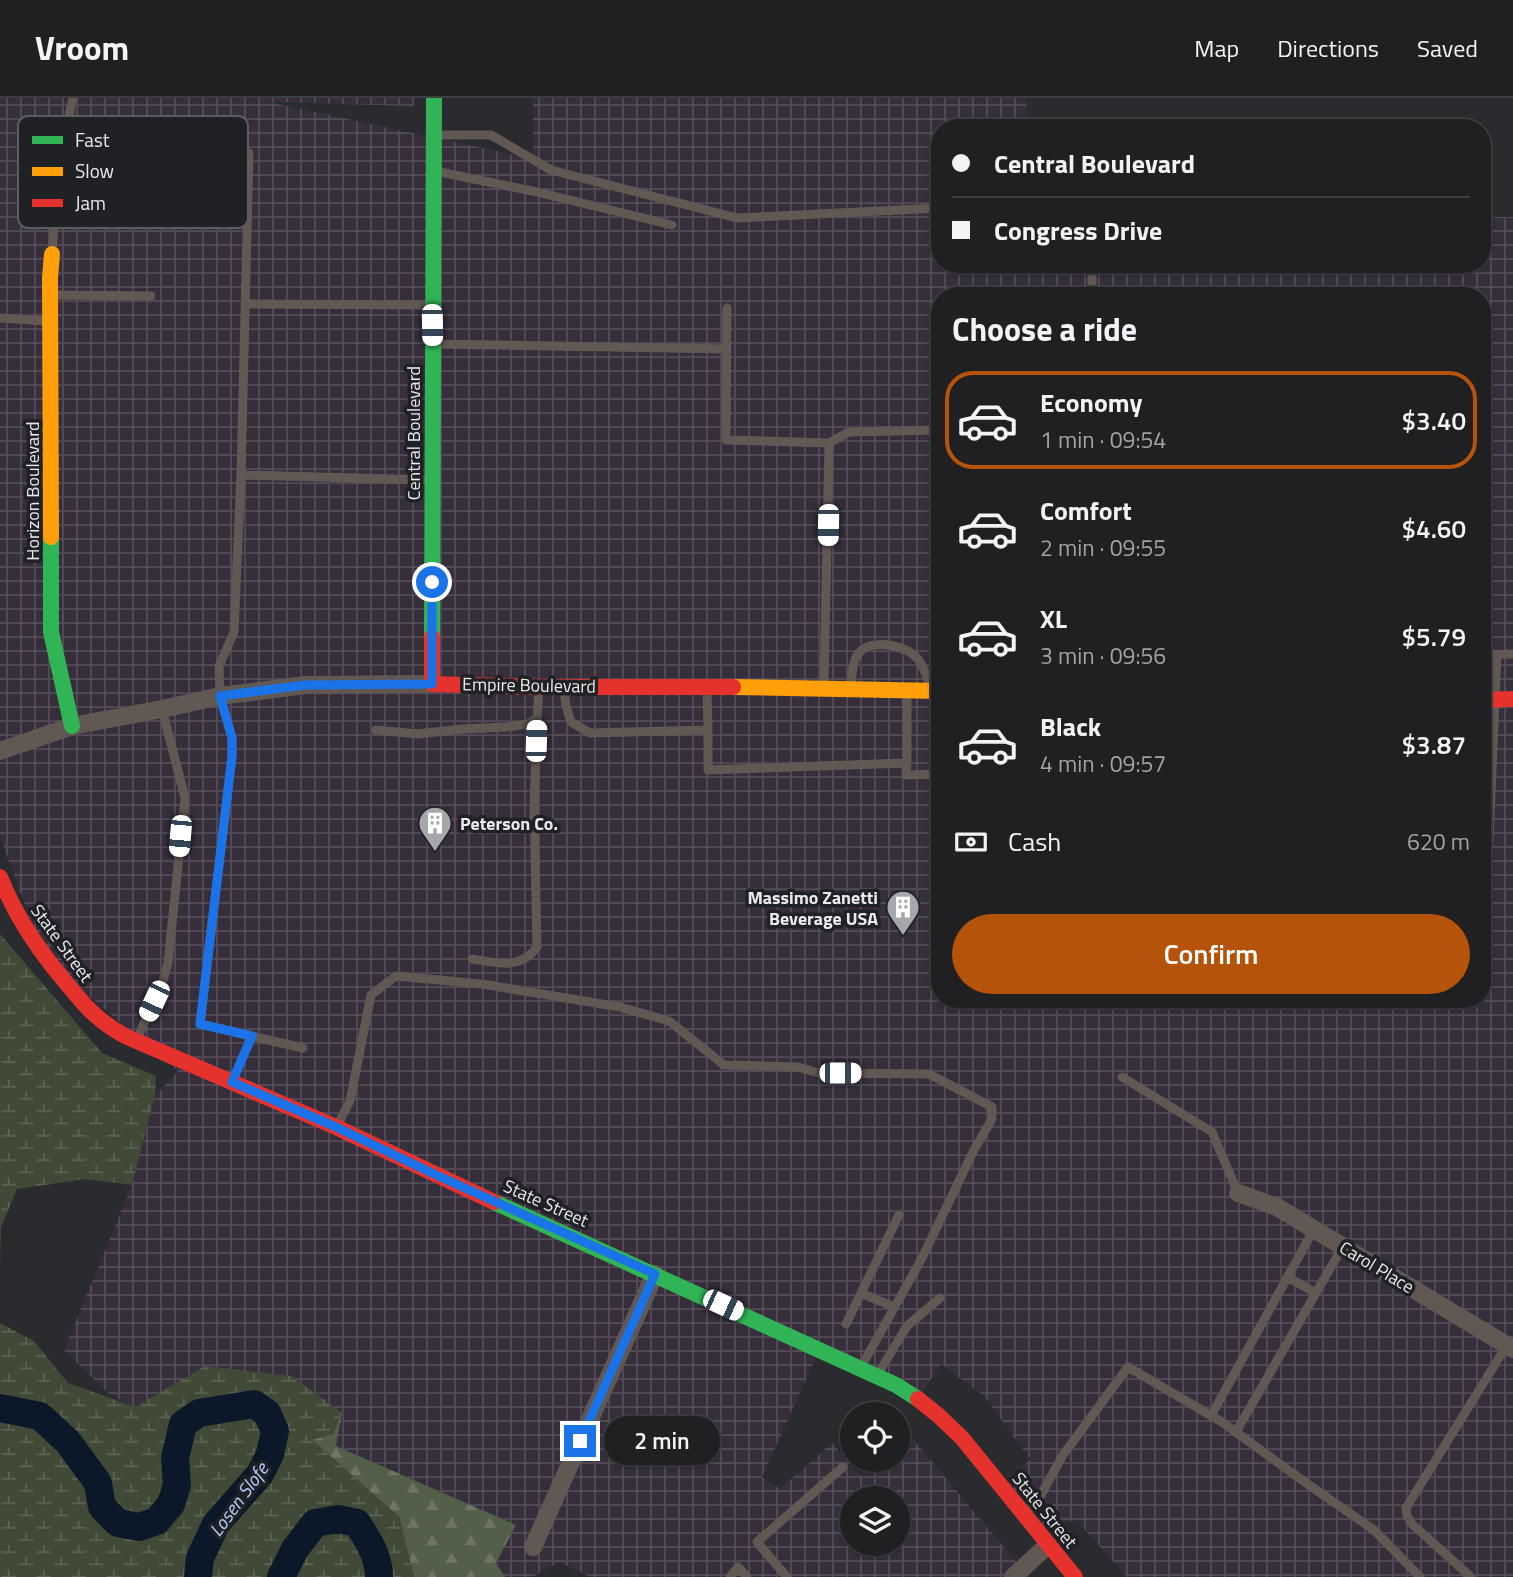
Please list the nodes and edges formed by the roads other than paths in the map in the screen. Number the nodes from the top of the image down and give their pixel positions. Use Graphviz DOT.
graph roads {
  1 [pos="73,98"];
  2 [pos="434,98"];
  3 [pos="69,116"];
  4 [pos="434,135"];
  5 [pos="249,153"];
  6 [pos="433,171"];
  7 [pos="248,191"];
  8 [pos="931,208"];
  9 [pos="672,225"];
  10 [pos="54,228"];
  11 [pos="247,228"];
  12 [pos="52,254"];
  13 [pos="50,295"];
  14 [pos="151,296"];
  15 [pos="245,304"];
  16 [pos="432,305"];
  17 [pos="727,308"];
  18 [pos="0,318"];
  19 [pos="51,321"];
  20 [pos="433,344"];
  21 [pos="727,349"];
  22 [pos="931,430"];
  23 [pos="829,443"];
  24 [pos="241,475"];
  25 [pos="432,480"];
  26 [pos="1513,654"];
  27 [pos="1491,655"];
  28 [pos="1497,655"];
  29 [pos="931,683"];
  30 [pos="432,684"];
  31 [pos="1491,685"];
  32 [pos="564,686"];
  33 [pos="707,686"];
  34 [pos="539,687"];
  35 [pos="850,688"];
  36 [pos="824,689"];
  37 [pos="907,690"];
  38 [pos="931,691"];
  39 [pos="220,696"];
  40 [pos="1513,699"];
  41 [pos="1491,700"];
  42 [pos="162,709"];
  43 [pos="537,718"];
  44 [pos="72,726"];
  45 [pos="376,730"];
  46 [pos="708,730"];
  47 [pos="0,751"];
  48 [pos="906,763"];
  49 [pos="931,774"];
  50 [pos="0,877"];
  51 [pos="472,959"];
  52 [pos="252,1036"];
  53 [pos="136,1041"];
  54 [pos="303,1048"];
  55 [pos="1122,1077"];
  56 [pos="232,1082"];
  57 [pos="336,1127"];
  58 [pos="1237,1193"];
  59 [pos="898,1215"];
  60 [pos="1314,1229"];
  61 [pos="1343,1246"];
  62 [pos="655,1274"];
  63 [pos="1287,1277"];
  64 [pos="861,1293"];
  65 [pos="1316,1293"];
  66 [pos="940,1298"];
  67 [pos="894,1307"];
  68 [pos="846,1324"];
  69 [pos="1510,1347"];
  70 [pos="860,1368"];
  71 [pos="877,1376"];
  72 [pos="1211,1416"];
  73 [pos="1236,1432"];
  74 [pos="840,1470"];
  75 [pos="1024,1515"];
  76 [pos="1048,1545"];
  77 [pos="533,1547"];
  78 [pos="730,1577"];
  79 [pos="747,1577"];
  80 [pos="787,1577"];
  81 [pos="1013,1577"];
  82 [pos="1075,1577"];
  83 [pos="1420,1577"];
  84 [pos="1471,1577"];
  1 -- 3 [label="lane"];
  2 -- 4 [label="street, Central Boulevard"];
  4 -- 6 [label="street, Central Boulevard"];
  4 -- 8 [label="lane"];
  5 -- 7 [label="lane"];
  6 -- 9 [label="lane"];
  6 -- 16 [label="street, Central Boulevard"];
  10 -- 12 [label="lane"];
  11 -- 15 [label="lane"];
  12 -- 13 [label="street, Horizon Boulevard"];
  13 -- 14 [label="lane"];
  13 -- 19 [label="street, Horizon Boulevard"];
  15 -- 16 [label="lane"];
  15 -- 24 [label="lane"];
  16 -- 20 [label="street, Central Boulevard"];
  17 -- 21 [label="lane"];
  18 -- 19 [label="lane"];
  19 -- 44 [label="street, Horizon Boulevard"];
  20 -- 21 [label="lane"];
  20 -- 25 [label="street, Central Boulevard"];
  21 -- 23 [label="lane"];
  22 -- 23 [label="lane"];
  23 -- 36 [label="lane"];
  24 -- 25 [label="lane"];
  24 -- 39 [label="lane"];
  25 -- 30 [label="street, Central Boulevard"];
  26 -- 28 [label="lane"];
  27 -- 28 [label="lane"];
  28 -- 31 [label="lane"];
  29 -- 35 [label="lane"];
  30 -- 34 [label="street, Empire Boulevard"];
  30 -- 39 [label="street, Empire Boulevard"];
  32 -- 33 [label="street, Empire Boulevard"];
  32 -- 34 [label="street, Empire Boulevard"];
  32 -- 46 [label="lane"];
  33 -- 36 [label="street, Empire Boulevard"];
  33 -- 46 [label="lane"];
  34 -- 43 [label="lane"];
  35 -- 36 [label="street, Empire Boulevard"];
  35 -- 37 [label="street, Empire Boulevard"];
  37 -- 38 [label="street, Empire Boulevard"];
  37 -- 48 [label="lane"];
  39 -- 42 [label="street, Empire Boulevard"];
  39 -- 52 [label="lane"];
  40 -- 41 [label="street"];
  42 -- 44 [label="street, Empire Boulevard"];
  42 -- 53 [label="lane"];
  43 -- 45 [label="lane"];
  43 -- 51 [label="lane"];
  44 -- 47 [label="street, Empire Boulevard"];
  46 -- 48 [label="lane"];
  48 -- 49 [label="lane"];
  50 -- 53 [label="street, State Street"];
  52 -- 54 [label="lane"];
  52 -- 56 [label="lane"];
  53 -- 56 [label="street, State Street"];
  55 -- 58 [label="lane"];
  56 -- 57 [label="street, State Street"];
  57 -- 62 [label="street, State Street"];
  57 -- 67 [label="lane"];
  58 -- 60 [label="street, Carol Place"];
  59 -- 64 [label="lane"];
  60 -- 61 [label="street, Carol Place"];
  60 -- 63 [label="lane"];
  61 -- 65 [label="lane"];
  61 -- 69 [label="street, Carol Place"];
  62 -- 70 [label="street, State Street"];
  62 -- 77 [label="street"];
  63 -- 65 [label="lane"];
  63 -- 72 [label="lane"];
  64 -- 67 [label="lane"];
  64 -- 68 [label="lane"];
  65 -- 73 [label="lane"];
  66 -- 71 [label="lane"];
  67 -- 70 [label="lane"];
  69 -- 84 [label="lane"];
  70 -- 71 [label="street, State Street"];
  71 -- 75 [label="street, State Street"];
  72 -- 73 [label="lane"];
  72 -- 75 [label="lane"];
  73 -- 83 [label="lane"];
  74 -- 80 [label="lane"];
  75 -- 76 [label="street, State Street"];
  76 -- 81 [label="street"];
  76 -- 82 [label="street, State Street"];
  78 -- 79 [label="lane"];
}
